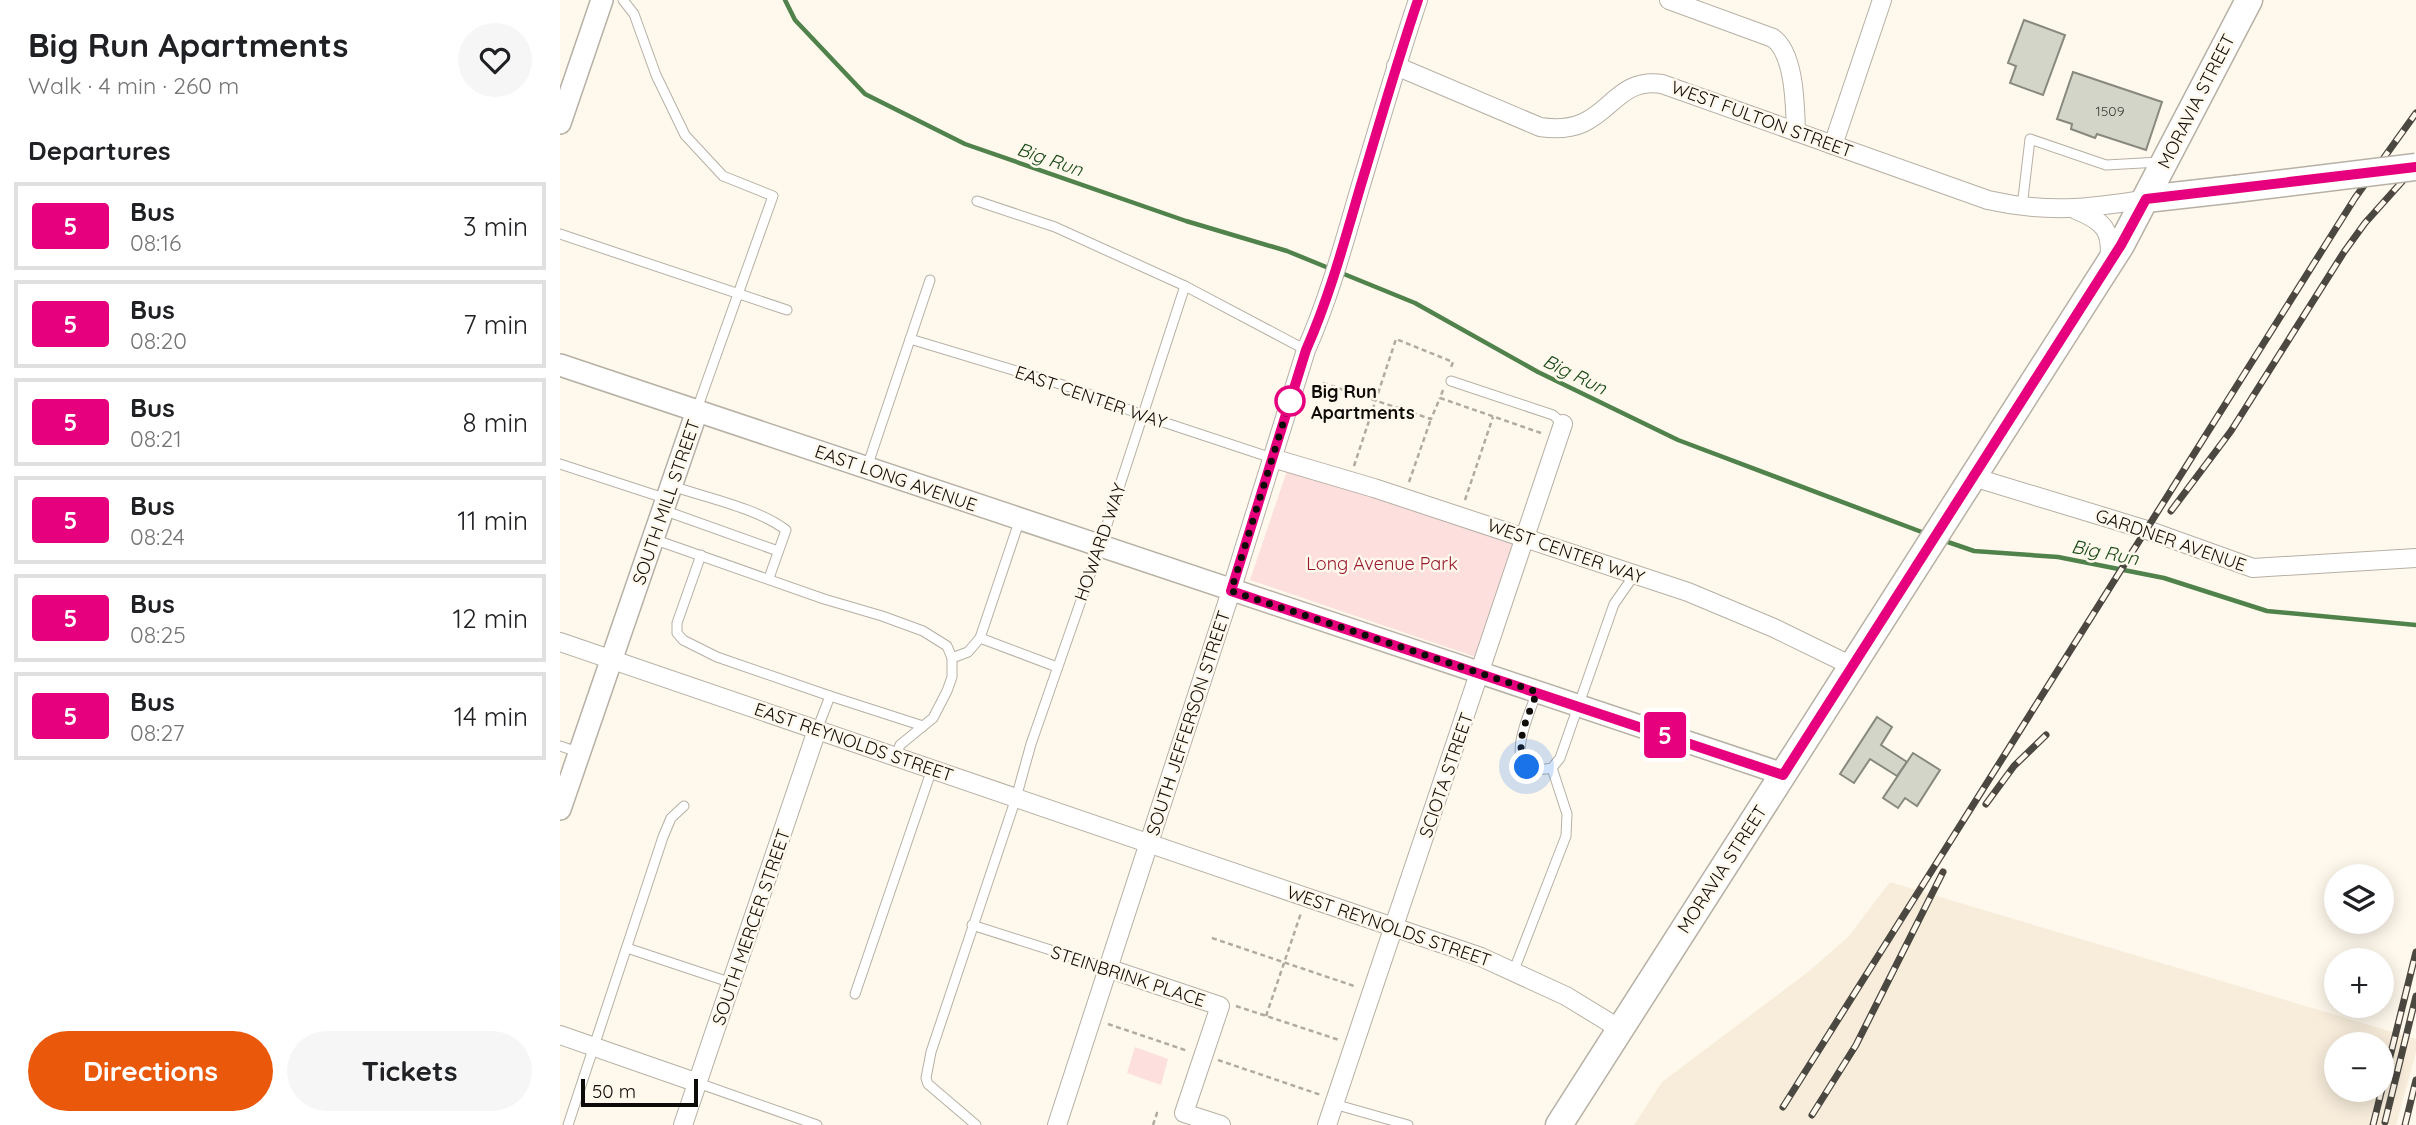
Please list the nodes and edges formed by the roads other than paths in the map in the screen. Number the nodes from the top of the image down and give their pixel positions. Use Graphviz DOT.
graph roads {
  1 [pos="603,0"];
  2 [pos="623,0"];
  3 [pos="1418,0"];
  4 [pos="1669,0"];
  5 [pos="1882,0"];
  6 [pos="2249,0"];
  7 [pos="1396,66"];
  8 [pos="560,124"];
  9 [pos="1796,132"];
  10 [pos="1833,145"];
  11 [pos="2165,161"];
  12 [pos="2416,167"];
  13 [pos="2146,199"];
  14 [pos="977,201"];
  15 [pos="2022,207"];
  16 [pos="2076,210"];
  17 [pos="560,234"];
  18 [pos="2108,265"];
  19 [pos="930,280"];
  20 [pos="1185,286"];
  21 [pos="740,294"];
  22 [pos="787,310"];
  23 [pos="910,340"];
  24 [pos="1306,350"];
  25 [pos="560,365"];
  26 [pos="1448,380"];
  27 [pos="697,411"];
  28 [pos="1142,415"];
  29 [pos="1563,425"];
  30 [pos="1272,458"];
  31 [pos="560,464"];
  32 [pos="867,468"];
  33 [pos="1973,477"];
  34 [pos="667,498"];
  35 [pos="1020,519"];
  36 [pos="1526,538"];
  37 [pos="653,539"];
  38 [pos="1100,546"];
  39 [pos="778,551"];
  40 [pos="701,555"];
  41 [pos="2416,558"];
  42 [pos="1635,574"];
  43 [pos="769,578"];
  44 [pos="1231,591"];
  45 [pos="980,638"];
  46 [pos="560,642"];
  47 [pos="951,658"];
  48 [pos="611,659"];
  49 [pos="1852,666"];
  50 [pos="1057,667"];
  51 [pos="1480,673"];
  52 [pos="1537,692"];
  53 [pos="830,696"];
  54 [pos="1578,706"];
  55 [pos="923,726"];
  56 [pos="817,730"];
  57 [pos="569,749"];
  58 [pos="896,756"];
  59 [pos="1552,768"];
  60 [pos="932,769"];
  61 [pos="1783,775"];
  62 [pos="1016,798"];
  63 [pos="684,806"];
  64 [pos="560,809"];
  65 [pos="1149,843"];
  66 [pos="972,925"];
  67 [pos="1394,927"];
  68 [pos="627,948"];
  69 [pos="1107,968"];
  70 [pos="1514,970"];
  71 [pos="732,983"];
  72 [pos="855,994"];
  73 [pos="1620,1029"];
  74 [pos="560,1035"];
  75 [pos="595,1048"];
  76 [pos="698,1083"];
  77 [pos="1334,1104"];
  78 [pos="568,1125"];
  79 [pos="683,1125"];
  80 [pos="817,1125"];
  81 [pos="976,1125"];
  82 [pos="1057,1125"];
  83 [pos="1221,1125"];
  84 [pos="1327,1125"];
  85 [pos="1408,1125"];
  86 [pos="1559,1125"];
  1 -- 8 [label="street"];
  2 -- 21 [label="lane, SOUTH MILL STREET"];
  3 -- 7 [label="street, SOUTH JEFFERSON STREET"];
  4 -- 9 [label="street"];
  5 -- 10 [label="street"];
  6 -- 11 [label="main road, MORAVIA STREET"];
  7 -- 9 [label="street, WEST FULTON STREET"];
  7 -- 24 [label="street, SOUTH JEFFERSON STREET"];
  9 -- 10 [label="street, WEST FULTON STREET"];
  10 -- 15 [label="street, WEST FULTON STREET"];
  11 -- 13 [label="main road, MORAVIA STREET"];
  11 -- 15 [label="lane"];
  12 -- 13 [label="main road, bridge"];
  13 -- 16 [label="street, WEST FULTON STREET"];
  13 -- 18 [label="main road, MORAVIA STREET"];
  14 -- 20 [label="lane"];
  15 -- 16 [label="street, WEST FULTON STREET"];
  16 -- 18 [label="street"];
  17 -- 21 [label="lane"];
  18 -- 33 [label="main road, MORAVIA STREET"];
  19 -- 23 [label="lane"];
  20 -- 24 [label="lane"];
  20 -- 28 [label="lane, HOWARD WAY"];
  21 -- 22 [label="lane"];
  21 -- 27 [label="lane, SOUTH MILL STREET"];
  23 -- 28 [label="lane, EAST CENTER WAY"];
  23 -- 32 [label="lane"];
  24 -- 30 [label="street, SOUTH JEFFERSON STREET"];
  25 -- 27 [label="street, EAST LONG AVENUE"];
  26 -- 29 [label="lane"];
  27 -- 32 [label="street, EAST LONG AVENUE"];
  27 -- 34 [label="street, SOUTH MILL STREET"];
  28 -- 30 [label="lane, EAST CENTER WAY"];
  28 -- 38 [label="lane, HOWARD WAY"];
  29 -- 36 [label="street, SCIOTA STREET"];
  30 -- 36 [label="street, WEST CENTER WAY"];
  30 -- 44 [label="street, SOUTH JEFFERSON STREET"];
  31 -- 34 [label="lane"];
  32 -- 35 [label="street, EAST LONG AVENUE"];
  33 -- 41 [label="street, GARDNER AVENUE"];
  33 -- 49 [label="main road, MORAVIA STREET"];
  34 -- 37 [label="street, SOUTH MILL STREET"];
  34 -- 39 [label="lane"];
  34 -- 39 [label="lane"];
  35 -- 38 [label="street, EAST LONG AVENUE"];
  35 -- 45 [label="lane"];
  36 -- 42 [label="street, WEST CENTER WAY"];
  36 -- 51 [label="street, SCIOTA STREET"];
  37 -- 40 [label="lane"];
  37 -- 48 [label="street, SOUTH MILL STREET"];
  38 -- 44 [label="street, EAST LONG AVENUE"];
  38 -- 50 [label="lane, HOWARD WAY"];
  39 -- 43 [label="lane"];
  40 -- 43 [label="lane"];
  40 -- 53 [label="lane"];
  42 -- 49 [label="street, WEST CENTER WAY"];
  42 -- 54 [label="lane"];
  43 -- 47 [label="lane"];
  44 -- 51 [label="street, EAST LONG AVENUE"];
  44 -- 65 [label="street, SOUTH JEFFERSON STREET"];
  45 -- 47 [label="lane"];
  45 -- 50 [label="lane"];
  46 -- 48 [label="street, EAST REYNOLDS STREET"];
  47 -- 55 [label="lane"];
  48 -- 56 [label="street, EAST REYNOLDS STREET"];
  48 -- 57 [label="street, SOUTH MILL STREET"];
  49 -- 61 [label="main road, MORAVIA STREET"];
  50 -- 62 [label="lane, HOWARD WAY"];
  51 -- 52 [label="street, EAST LONG AVENUE"];
  51 -- 67 [label="street, SCIOTA STREET"];
  52 -- 54 [label="street, EAST LONG AVENUE"];
  52 -- 59 [label="lane"];
  53 -- 55 [label="lane"];
  53 -- 56 [label="lane"];
  54 -- 59 [label="lane"];
  54 -- 61 [label="street, EAST LONG AVENUE"];
  55 -- 58 [label="lane"];
  56 -- 58 [label="street, EAST REYNOLDS STREET"];
  56 -- 71 [label="street, SOUTH MERCER STREET"];
  57 -- 64 [label="street, SOUTH MILL STREET"];
  58 -- 60 [label="street, EAST REYNOLDS STREET"];
  59 -- 70 [label="lane"];
  60 -- 62 [label="street, EAST REYNOLDS STREET"];
  60 -- 72 [label="lane"];
  61 -- 73 [label="main road, MORAVIA STREET"];
  62 -- 65 [label="street, EAST REYNOLDS STREET"];
  62 -- 66 [label="lane, HOWARD WAY"];
  63 -- 68 [label="lane"];
  65 -- 67 [label="street, WEST REYNOLDS STREET"];
  65 -- 69 [label="street, SOUTH JEFFERSON STREET"];
  66 -- 69 [label="lane, STEINBRINK PLACE"];
  66 -- 81 [label="lane, HOWARD WAY"];
  67 -- 70 [label="street, WEST REYNOLDS STREET"];
  67 -- 77 [label="street, SCIOTA STREET"];
  68 -- 71 [label="lane"];
  68 -- 75 [label="lane"];
  69 -- 82 [label="street, SOUTH JEFFERSON STREET"];
  69 -- 83 [label="street, STEINBRINK PLACE"];
  70 -- 73 [label="street, WEST REYNOLDS STREET"];
  71 -- 76 [label="street, SOUTH MERCER STREET"];
  73 -- 86 [label="main road, MORAVIA STREET"];
  74 -- 75 [label="street"];
  75 -- 76 [label="street"];
  75 -- 78 [label="lane"];
  76 -- 79 [label="street, SOUTH MERCER STREET"];
  76 -- 80 [label="lane"];
  77 -- 84 [label="street, SCIOTA STREET"];
  77 -- 85 [label="lane"];
}
